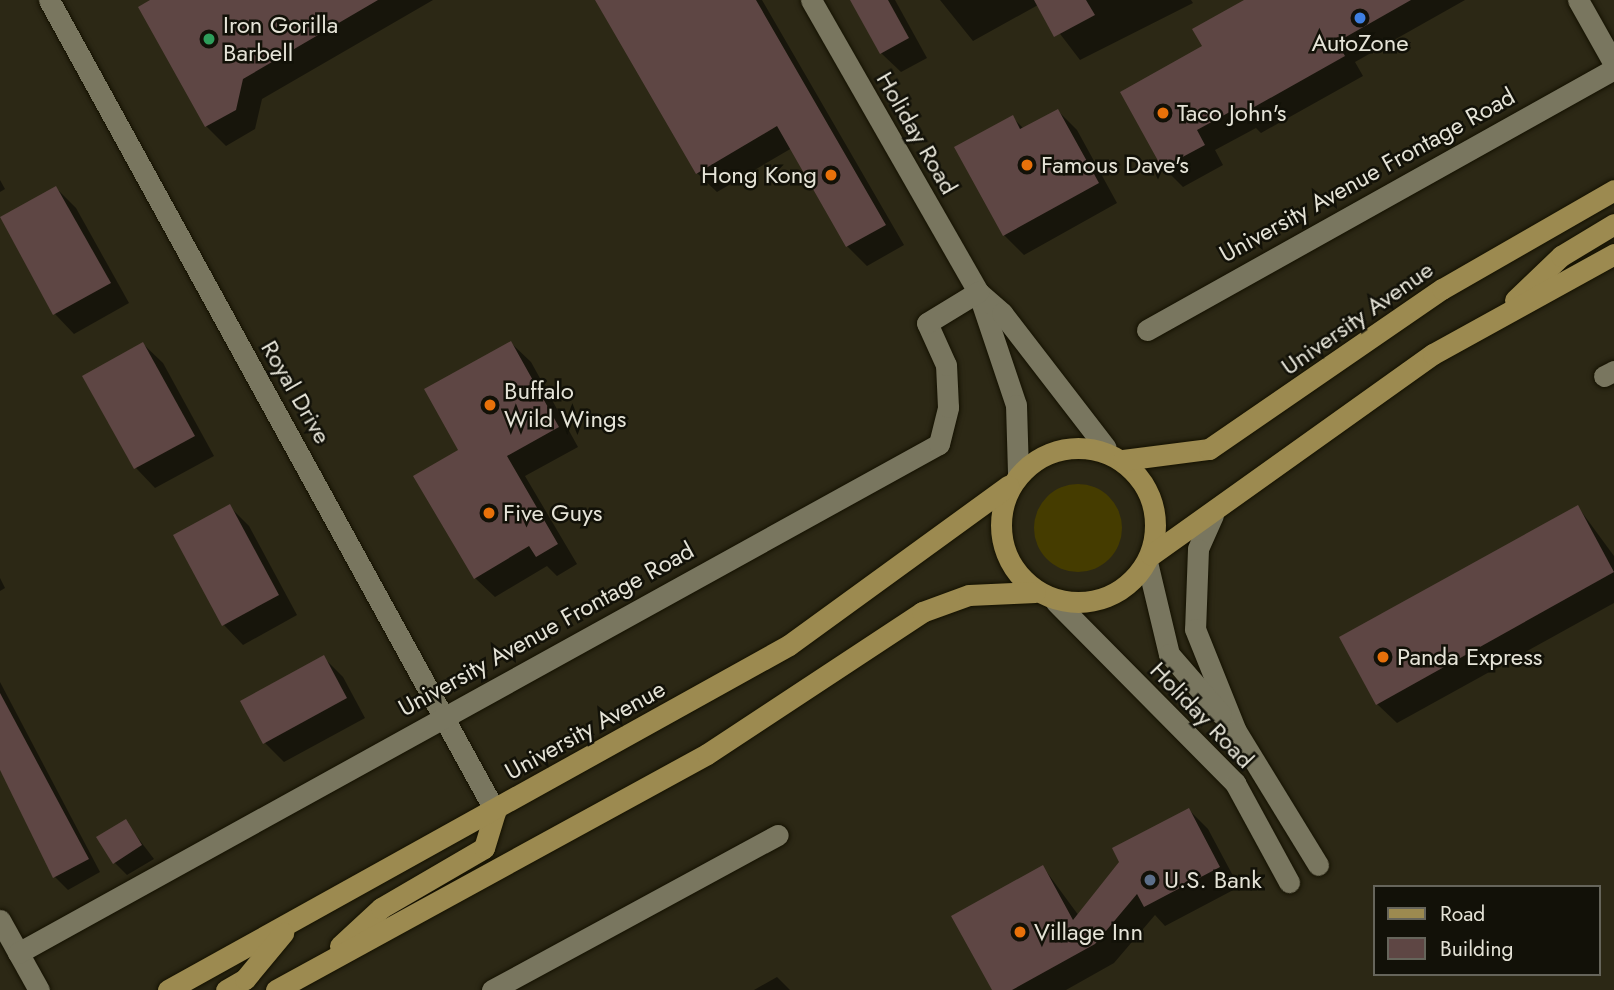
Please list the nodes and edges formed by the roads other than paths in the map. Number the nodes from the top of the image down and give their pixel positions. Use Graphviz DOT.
graph roads {
  1 [pos="49,0"];
  2 [pos="811,0"];
  3 [pos="1578,0"];
  4 [pos="1614,67"];
  5 [pos="1614,190"];
  6 [pos="1614,224"];
  7 [pos="1614,254"];
  8 [pos="978,292"];
  9 [pos="1493,321"];
  10 [pos="1147,330"];
  11 [pos="1114,454"];
  12 [pos="1013,480"];
  13 [pos="1213,516"];
  14 [pos="1149,558"];
  15 [pos="1035,592"];
  16 [pos="1056,602"];
  17 [pos="443,715"];
  18 [pos="1236,731"];
  19 [pos="495,811"];
  20 [pos="778,835"];
  21 [pos="1318,865"];
  22 [pos="1289,882"];
  23 [pos="0,920"];
  24 [pos="291,924"];
  25 [pos="18,953"];
  26 [pos="318,967"];
  27 [pos="39,990"];
  28 [pos="168,990"];
  29 [pos="226,990"];
  30 [pos="276,990"];
  31 [pos="492,990"];
  1 -- 17 [label="street, Royal Drive"];
  2 -- 8 [label="street, Holiday Road"];
  3 -- 4 [label="street"];
  4 -- 10 [label="street, University Avenue Frontage Road"];
  5 -- 11 [label="main road, University Avenue"];
  6 -- 9 [label="main road"];
  7 -- 9 [label="main road"];
  8 -- 11 [label="street, Holiday Road"];
  8 -- 12 [label="street, Holiday Road"];
  8 -- 17 [label="street, University Avenue Frontage Road"];
  9 -- 13 [label="main road"];
  11 -- 12 [label="main road"];
  11 -- 14 [label="main road"];
  12 -- 15 [label="main road"];
  12 -- 19 [label="main road, University Avenue"];
  13 -- 14 [label="main road"];
  13 -- 18 [label="street, Holiday Road"];
  14 -- 16 [label="main road"];
  14 -- 18 [label="street, Holiday Road"];
  15 -- 16 [label="main road"];
  15 -- 26 [label="main road"];
  16 -- 22 [label="street, Holiday Road"];
  17 -- 19 [label="street, Royal Drive"];
  17 -- 25 [label="street, University Avenue Frontage Road"];
  18 -- 21 [label="street, Holiday Road"];
  19 -- 24 [label="main road, University Avenue"];
  19 -- 26 [label="main road"];
  20 -- 31 [label="street"];
  23 -- 25 [label="street"];
  24 -- 28 [label="main road, University Avenue"];
  24 -- 29 [label="main road"];
  25 -- 27 [label="street"];
  26 -- 30 [label="main road"];
}
